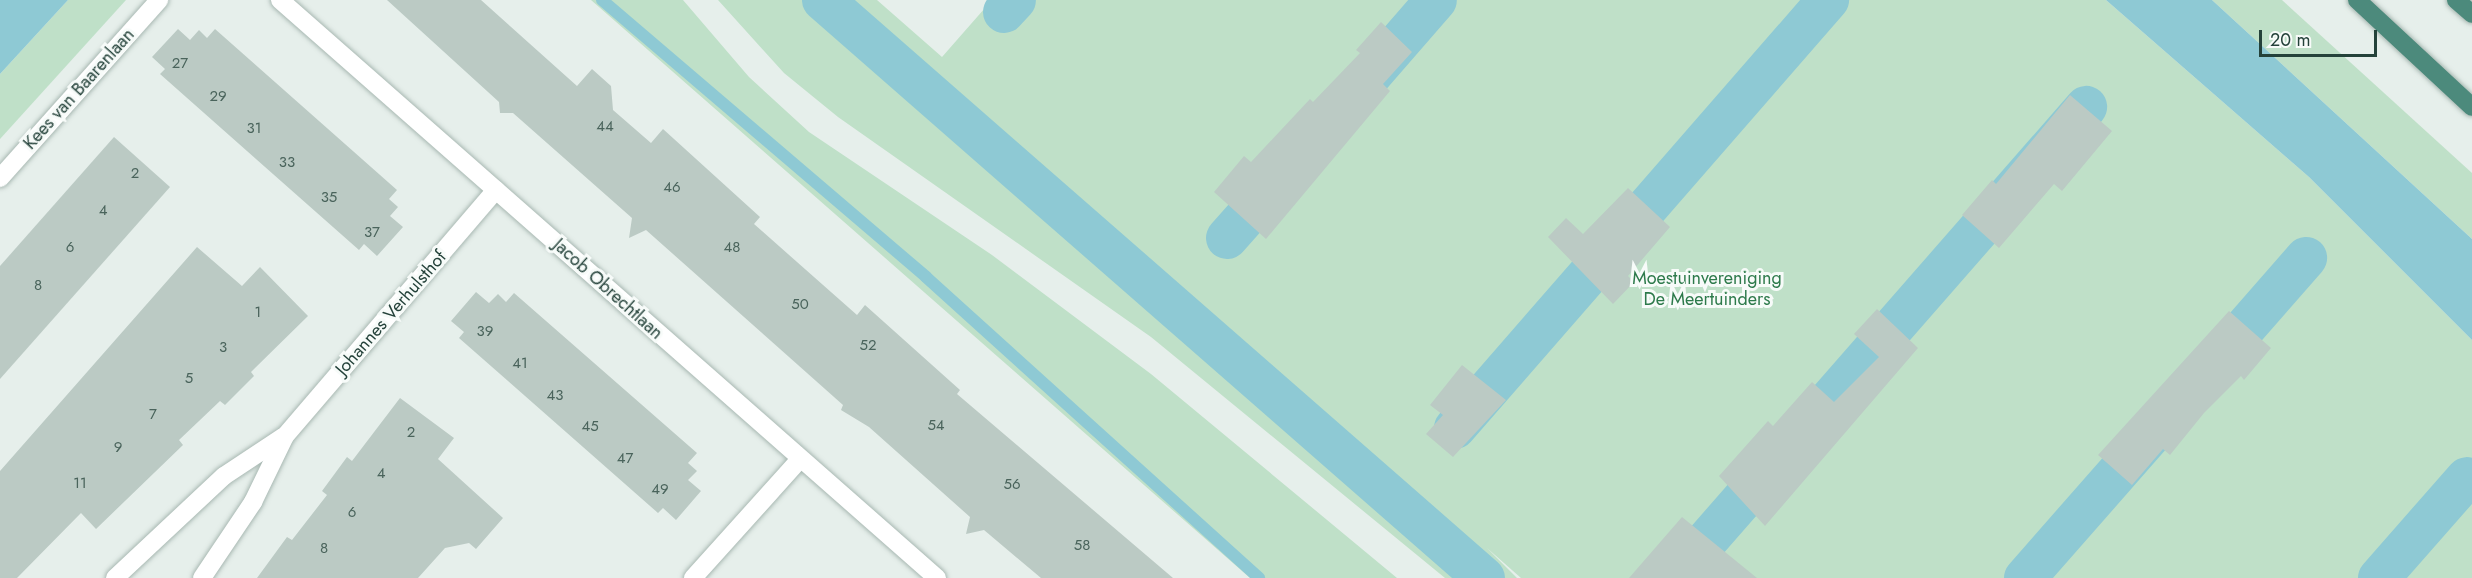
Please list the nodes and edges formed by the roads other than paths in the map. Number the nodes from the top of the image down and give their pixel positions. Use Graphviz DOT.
graph roads {
  1 [pos="159,0"];
  2 [pos="280,0"];
  3 [pos="2356,0"];
  4 [pos="2456,0"];
  5 [pos="2472,14"];
  6 [pos="2472,107"];
  7 [pos="0,178"];
  8 [pos="496,190"];
  9 [pos="285,436"];
  10 [pos="800,459"];
  11 [pos="115,578"];
  12 [pos="202,578"];
  13 [pos="693,578"];
  14 [pos="937,578"];
  1 -- 7 [label="street, Kees van Baarenlaan"];
  2 -- 8 [label="street, Jacob Obrechtlaan"];
  3 -- 6 [label="highway"];
  4 -- 5 [label="highway"];
  8 -- 9 [label="street, Johannes Verhulsthof"];
  8 -- 10 [label="street, Jacob Obrechtlaan"];
  9 -- 11 [label="street, Johannes Verhulsthof"];
  9 -- 12 [label="street, Johannes Verhulsthof"];
  10 -- 13 [label="street"];
  10 -- 14 [label="street, Jacob Obrechtlaan"];
}
